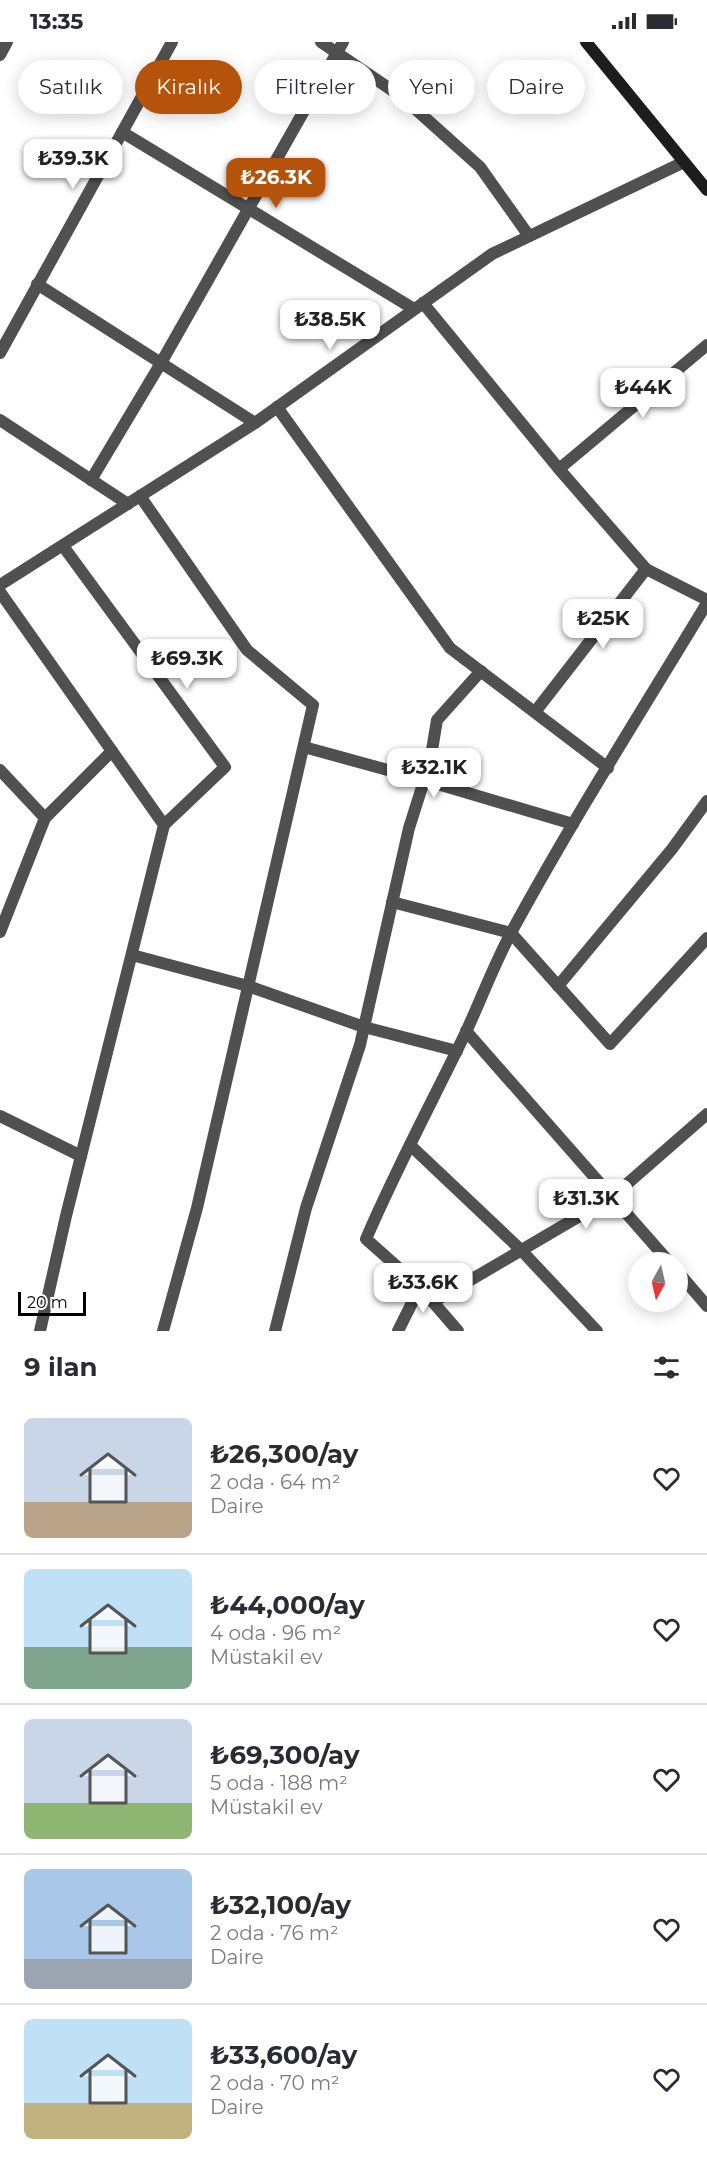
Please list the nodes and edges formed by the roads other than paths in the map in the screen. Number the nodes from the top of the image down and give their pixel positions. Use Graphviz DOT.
graph roads {
  1 [pos="7,42"];
  2 [pos="172,42"];
  3 [pos="321,42"];
  4 [pos="586,42"];
  5 [pos="340,47"];
  6 [pos="0,54"];
  7 [pos="122,132"];
  8 [pos="684,162"];
  9 [pos="707,190"];
  10 [pos="248,209"];
  11 [pos="529,236"];
  12 [pos="37,284"];
  13 [pos="418,306"];
  14 [pos="707,345"];
  15 [pos="0,353"];
  16 [pos="161,363"];
  17 [pos="277,406"];
  18 [pos="0,420"];
  19 [pos="255,423"];
  20 [pos="559,469"];
  21 [pos="92,480"];
  22 [pos="140,496"];
  23 [pos="128,504"];
  24 [pos="63,546"];
  25 [pos="646,569"];
  26 [pos="0,585"];
  27 [pos="0,592"];
  28 [pos="707,601"];
  29 [pos="481,671"];
  30 [pos="536,712"];
  31 [pos="304,747"];
  32 [pos="112,751"];
  33 [pos="608,768"];
  34 [pos="0,770"];
  35 [pos="424,780"];
  36 [pos="707,801"];
  37 [pos="45,818"];
  38 [pos="573,824"];
  39 [pos="164,825"];
  40 [pos="392,902"];
  41 [pos="0,932"];
  42 [pos="511,933"];
  43 [pos="707,938"];
  44 [pos="132,955"];
  45 [pos="248,986"];
  46 [pos="558,986"];
  47 [pos="364,1026"];
  48 [pos="466,1031"];
  49 [pos="457,1051"];
  50 [pos="707,1114"];
  51 [pos="0,1116"];
  52 [pos="410,1145"];
  53 [pos="81,1156"];
  54 [pos="612,1197"];
  55 [pos="521,1250"];
  56 [pos="660,1252"];
  57 [pos="688,1284"];
  58 [pos="420,1287"];
  59 [pos="433,1302"];
  60 [pos="707,1306"];
  61 [pos="40,1331"];
  62 [pos="163,1331"];
  63 [pos="275,1331"];
  64 [pos="398,1331"];
  65 [pos="458,1331"];
  66 [pos="597,1331"];
  1 -- 6 [label="street"];
  2 -- 7 [label="street"];
  3 -- 5 [label="street"];
  4 -- 8 [label="main road"];
  5 -- 10 [label="street"];
  5 -- 11 [label="street"];
  7 -- 10 [label="street"];
  7 -- 12 [label="street"];
  8 -- 9 [label="main road"];
  8 -- 11 [label="street"];
  10 -- 13 [label="street"];
  10 -- 16 [label="street"];
  11 -- 13 [label="street"];
  12 -- 15 [label="street"];
  12 -- 16 [label="street"];
  13 -- 17 [label="street"];
  13 -- 20 [label="street"];
  14 -- 20 [label="street"];
  16 -- 19 [label="street"];
  16 -- 21 [label="street"];
  17 -- 19 [label="street"];
  17 -- 29 [label="street"];
  18 -- 21 [label="street"];
  19 -- 22 [label="street"];
  20 -- 25 [label="street"];
  21 -- 23 [label="street"];
  22 -- 23 [label="street"];
  22 -- 31 [label="street"];
  23 -- 24 [label="street"];
  24 -- 26 [label="street"];
  24 -- 39 [label="street"];
  25 -- 28 [label="street"];
  25 -- 30 [label="street"];
  27 -- 32 [label="street"];
  28 -- 33 [label="street"];
  29 -- 30 [label="street"];
  29 -- 35 [label="street"];
  30 -- 33 [label="street"];
  31 -- 35 [label="street"];
  31 -- 45 [label="street"];
  32 -- 37 [label="street"];
  32 -- 39 [label="street"];
  33 -- 38 [label="street"];
  34 -- 37 [label="street"];
  35 -- 38 [label="street"];
  35 -- 40 [label="street"];
  36 -- 46 [label="street"];
  37 -- 41 [label="street"];
  38 -- 42 [label="street"];
  39 -- 44 [label="street"];
  40 -- 42 [label="street"];
  40 -- 47 [label="street"];
  42 -- 46 [label="street"];
  42 -- 48 [label="street"];
  43 -- 46 [label="street"];
  44 -- 45 [label="street"];
  44 -- 53 [label="street"];
  45 -- 47 [label="street"];
  45 -- 62 [label="street"];
  47 -- 49 [label="street"];
  47 -- 63 [label="street"];
  48 -- 49 [label="street"];
  48 -- 54 [label="street"];
  49 -- 52 [label="street"];
  50 -- 54 [label="street"];
  51 -- 53 [label="street"];
  52 -- 55 [label="street"];
  52 -- 58 [label="street"];
  53 -- 61 [label="street"];
  54 -- 55 [label="street"];
  54 -- 56 [label="street"];
  55 -- 59 [label="street"];
  55 -- 66 [label="street"];
  57 -- 60 [label="street"];
  58 -- 59 [label="street"];
  58 -- 64 [label="street"];
  59 -- 65 [label="street"];
}
